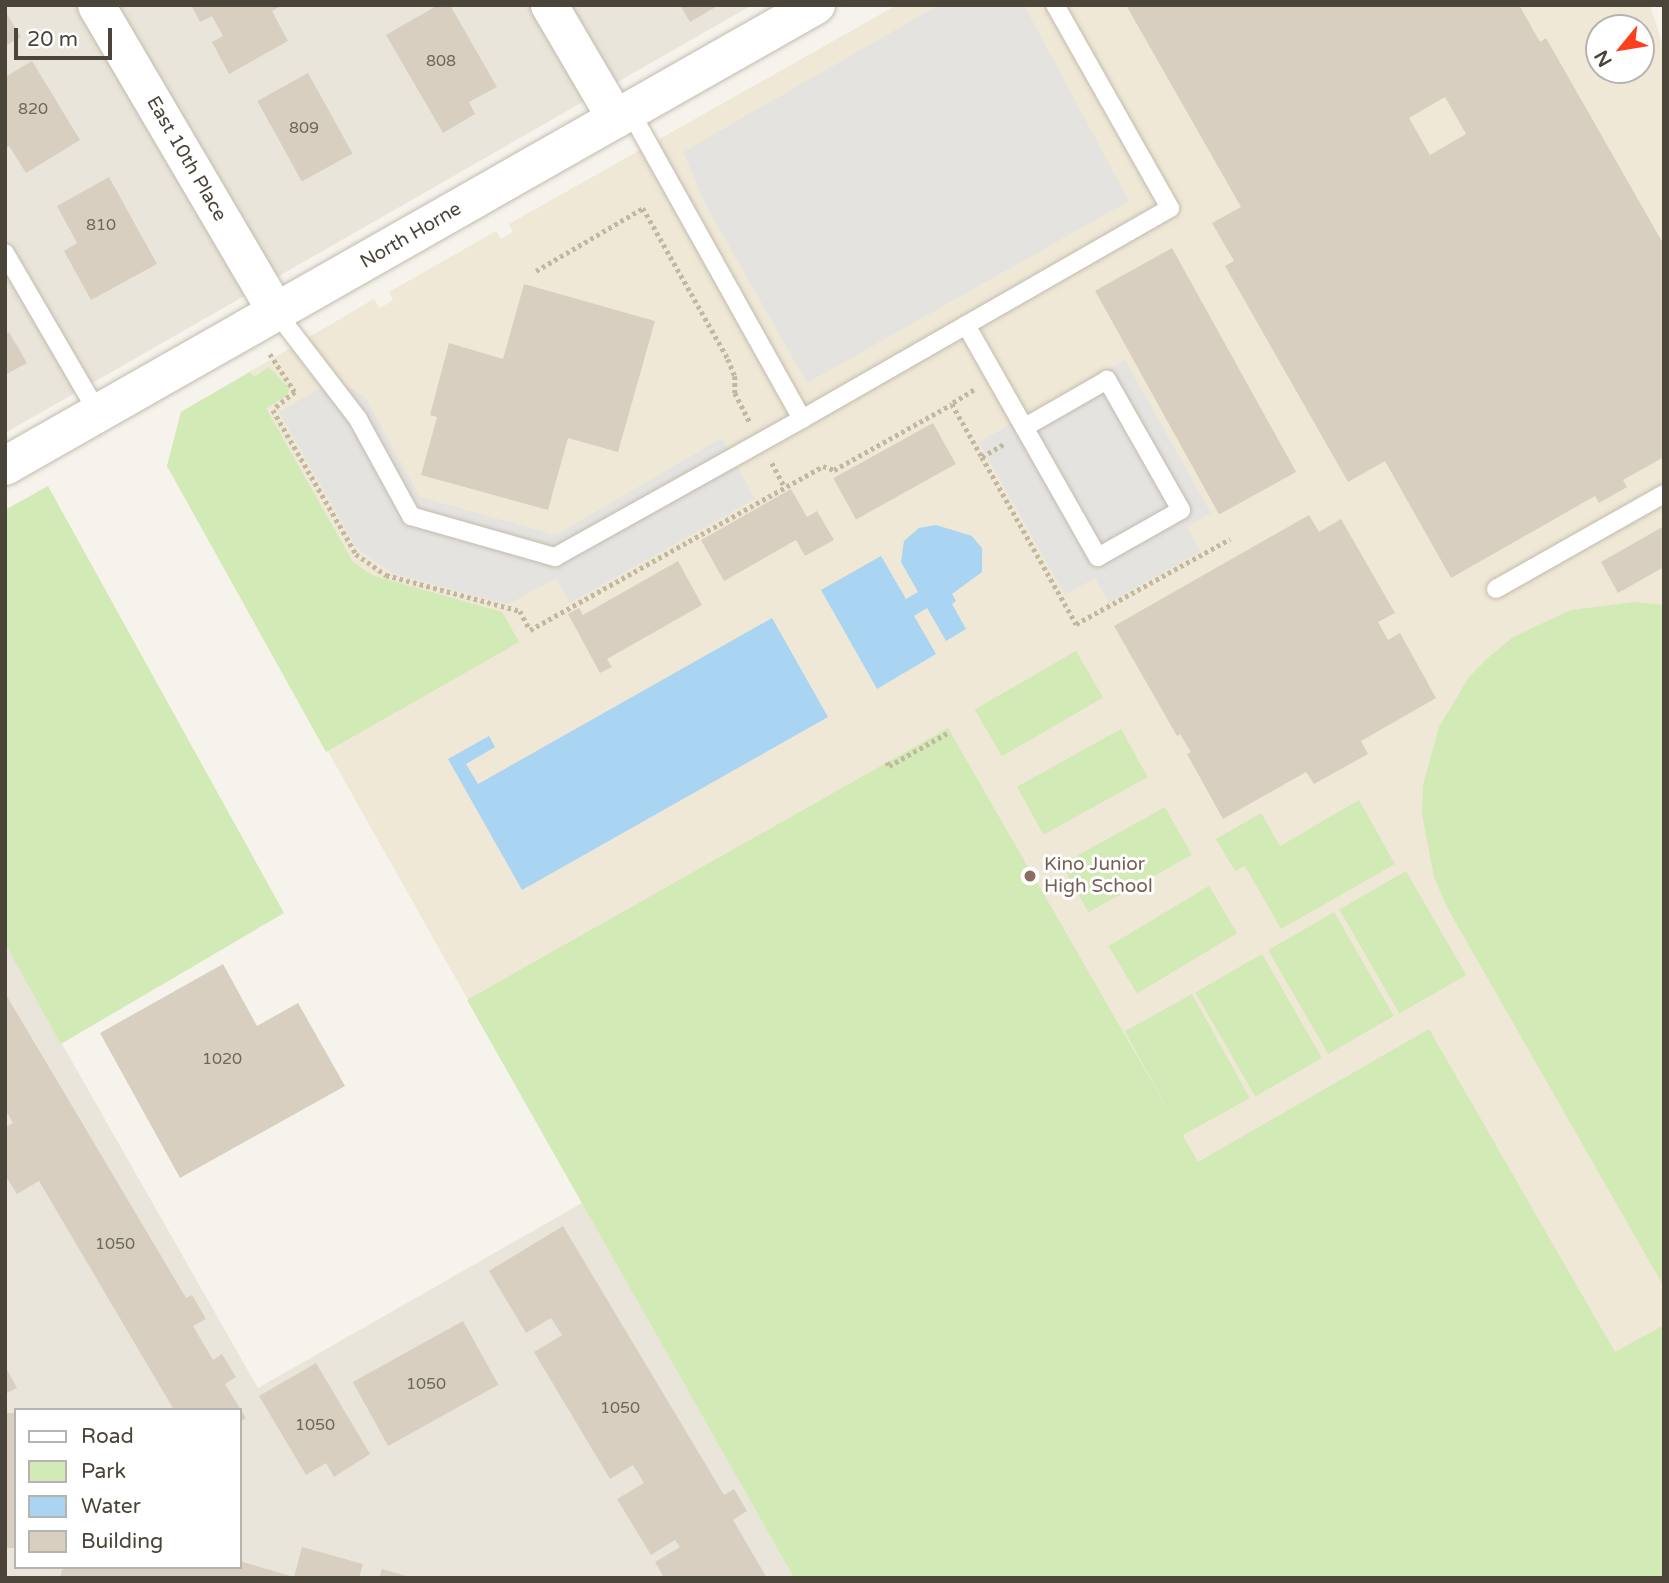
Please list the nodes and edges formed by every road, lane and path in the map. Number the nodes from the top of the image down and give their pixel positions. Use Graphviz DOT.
graph roads {
  1 [pos="96,5"];
  2 [pos="549,5"];
  3 [pos="1055,5"];
  4 [pos="793,11"];
  5 [pos="623,115"];
  6 [pos="5,253"];
  7 [pos="536,271"];
  8 [pos="265,319"];
  9 [pos="966,324"];
  10 [pos="996,377"];
  11 [pos="951,404"];
  12 [pos="98,413"];
  13 [pos="802,419"];
  14 [pos="1026,429"];
  15 [pos="761,442"];
  16 [pos="5,466"];
  17 [pos="785,488"];
  18 [pos="1664,494"];
  19 [pos="1496,589"];
  20 [pos="950,732"];
  21 [pos="887,762"];
  1 -- 8 [label="street, East 10th Place"];
  2 -- 5 [label="street"];
  3 -- 9 [label="lane"];
  4 -- 5 [label="street, North Horne"];
  5 -- 8 [label="street, North Horne"];
  5 -- 13 [label="lane"];
  6 -- 12 [label="lane"];
  7 -- 15 [label="path"];
  8 -- 12 [label="street, North Horne"];
  8 -- 15 [label="lane"];
  8 -- 17 [label="path"];
  9 -- 10 [label="lane"];
  9 -- 13 [label="lane"];
  10 -- 11 [label="path"];
  10 -- 14 [label="lane"];
  11 -- 14 [label="path"];
  11 -- 17 [label="path"];
  12 -- 16 [label="street, North Horne"];
  13 -- 15 [label="lane"];
  14 -- 14 [label="lane"];
  15 -- 17 [label="path"];
  18 -- 19 [label="lane"];
  20 -- 21 [label="path"];
}
